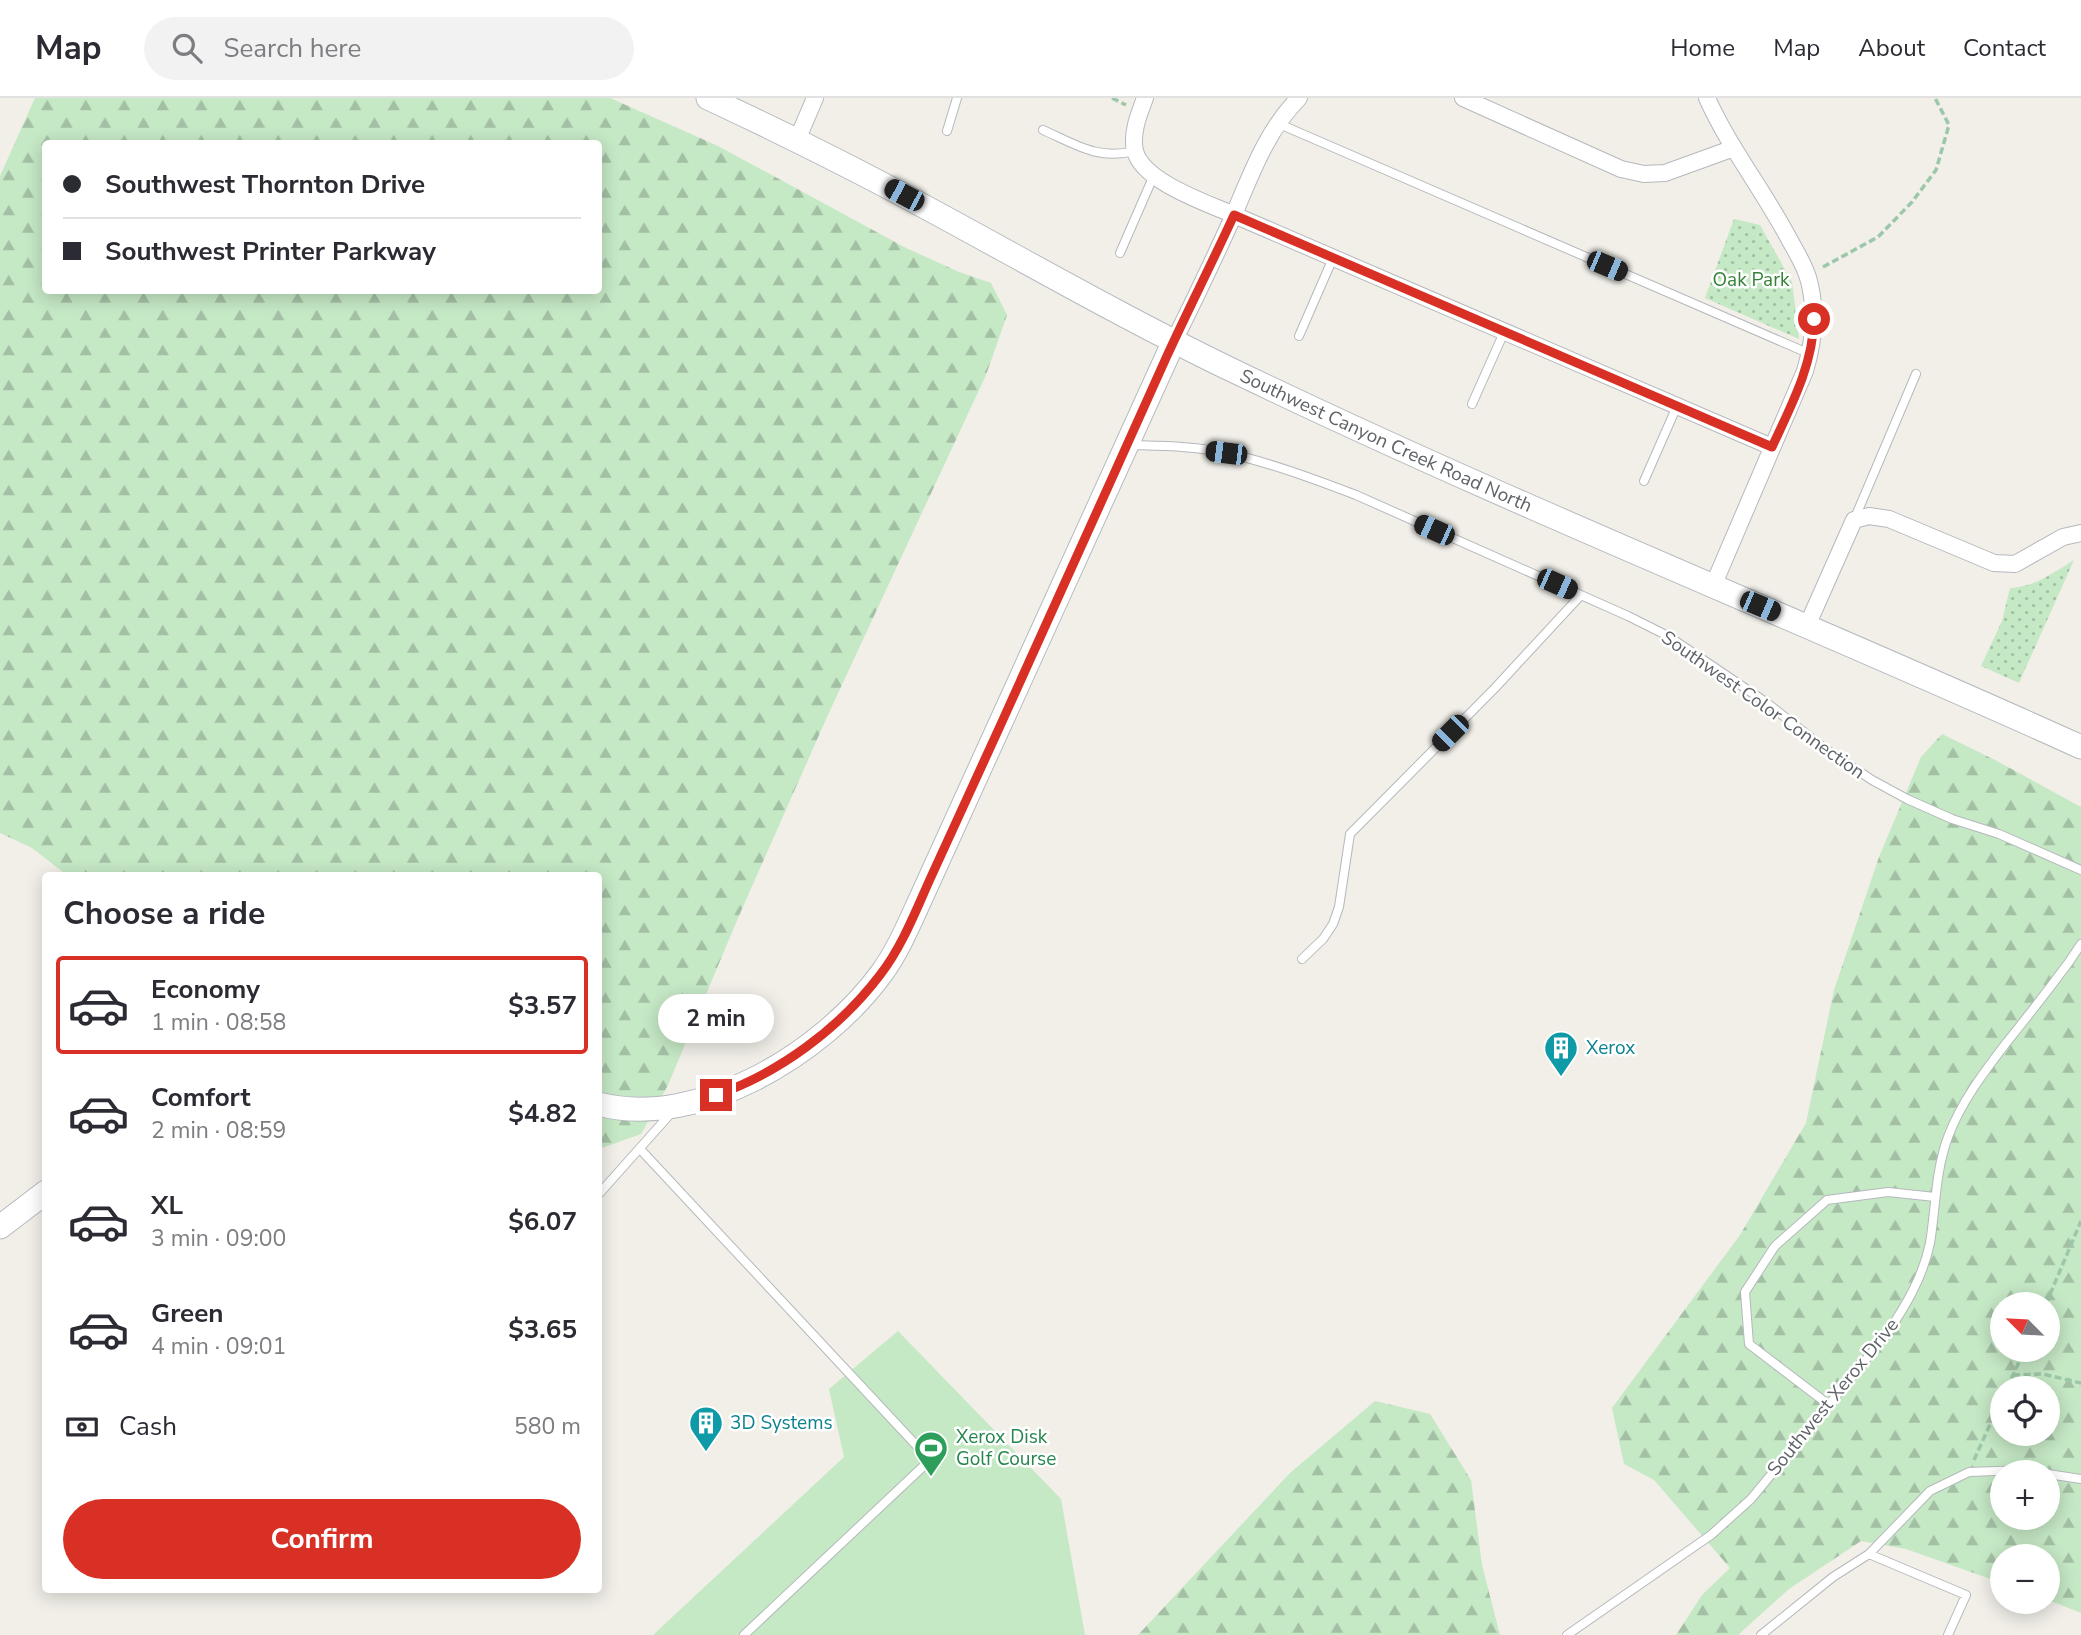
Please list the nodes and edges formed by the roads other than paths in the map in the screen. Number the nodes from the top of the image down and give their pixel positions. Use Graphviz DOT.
graph roads {
  1 [pos="708,98"];
  2 [pos="815,98"];
  3 [pos="957,98"];
  4 [pos="1145,98"];
  5 [pos="1299,98"];
  6 [pos="1463,98"];
  7 [pos="1707,98"];
  8 [pos="1497,105"];
  9 [pos="1277,123"];
  10 [pos="1043,130"];
  11 [pos="947,131"];
  12 [pos="797,140"];
  13 [pos="1734,148"];
  14 [pos="1135,151"];
  15 [pos="1154,175"];
  16 [pos="1234,215"];
  17 [pos="1120,253"];
  18 [pos="1333,258"];
  19 [pos="1505,330"];
  20 [pos="1299,336"];
  21 [pos="1174,341"];
  22 [pos="1810,354"];
  23 [pos="1916,374"];
  24 [pos="1472,404"];
  25 [pos="1677,407"];
  26 [pos="1127,444"];
  27 [pos="1772,447"];
  28 [pos="1644,481"];
  29 [pos="1854,520"];
  30 [pos="2081,533"];
  31 [pos="1713,586"];
  32 [pos="1581,595"];
  33 [pos="1807,626"];
  34 [pos="2081,747"];
  35 [pos="2081,870"];
  36 [pos="2081,944"];
  37 [pos="1302,959"];
  38 [pos="602,1105"];
  39 [pos="676,1107"];
  40 [pos="640,1149"];
  41 [pos="602,1191"];
  42 [pos="42,1195"];
  43 [pos="1935,1197"];
  44 [pos="0,1227"];
  45 [pos="1829,1405"];
  46 [pos="1990,1471"];
  47 [pos="2060,1476"];
  48 [pos="2081,1479"];
  49 [pos="1869,1554"];
  50 [pos="744,1635"];
  51 [pos="1567,1635"];
  52 [pos="1761,1635"];
  53 [pos="1948,1635"];
  1 -- 12 [label="main road, Southwest Canyon Creek Road North"];
  2 -- 12 [label="street"];
  3 -- 11 [label="lane"];
  4 -- 14 [label="street"];
  5 -- 9 [label="street"];
  6 -- 8 [label="street"];
  7 -- 13 [label="street"];
  8 -- 13 [label="street"];
  9 -- 16 [label="street"];
  9 -- 22 [label="lane"];
  10 -- 14 [label="lane"];
  12 -- 21 [label="main road, Southwest Canyon Creek Road North"];
  13 -- 22 [label="street"];
  14 -- 15 [label="street"];
  15 -- 16 [label="street"];
  15 -- 17 [label="lane"];
  16 -- 18 [label="street"];
  16 -- 21 [label="street"];
  18 -- 19 [label="street"];
  18 -- 20 [label="lane"];
  19 -- 24 [label="lane"];
  19 -- 25 [label="street"];
  21 -- 26 [label="main road"];
  21 -- 31 [label="main road, Southwest Canyon Creek Road North"];
  22 -- 27 [label="street"];
  23 -- 29 [label="lane"];
  25 -- 27 [label="street"];
  25 -- 28 [label="lane"];
  26 -- 32 [label="lane, Southwest Color Connection"];
  26 -- 39 [label="main road"];
  27 -- 31 [label="street"];
  29 -- 30 [label="street"];
  29 -- 33 [label="street"];
  31 -- 33 [label="main road, Southwest Canyon Creek Road North"];
  32 -- 35 [label="lane, Southwest Color Connection"];
  32 -- 37 [label="lane"];
  33 -- 34 [label="main road, Southwest Canyon Creek Road North"];
  36 -- 43 [label="lane, Southwest Xerox Drive"];
  38 -- 39 [label="main road"];
  39 -- 40 [label="lane"];
  40 -- 41 [label="lane"];
  40 -- 50 [label="lane"];
  42 -- 44 [label="main road"];
  43 -- 45 [label="lane, Southwest Xerox Drive"];
  43 -- 45 [label="lane"];
  45 -- 51 [label="lane, Southwest Xerox Drive"];
  46 -- 49 [label="lane"];
  47 -- 48 [label="lane"];
  49 -- 52 [label="lane"];
  49 -- 53 [label="lane"];
}
